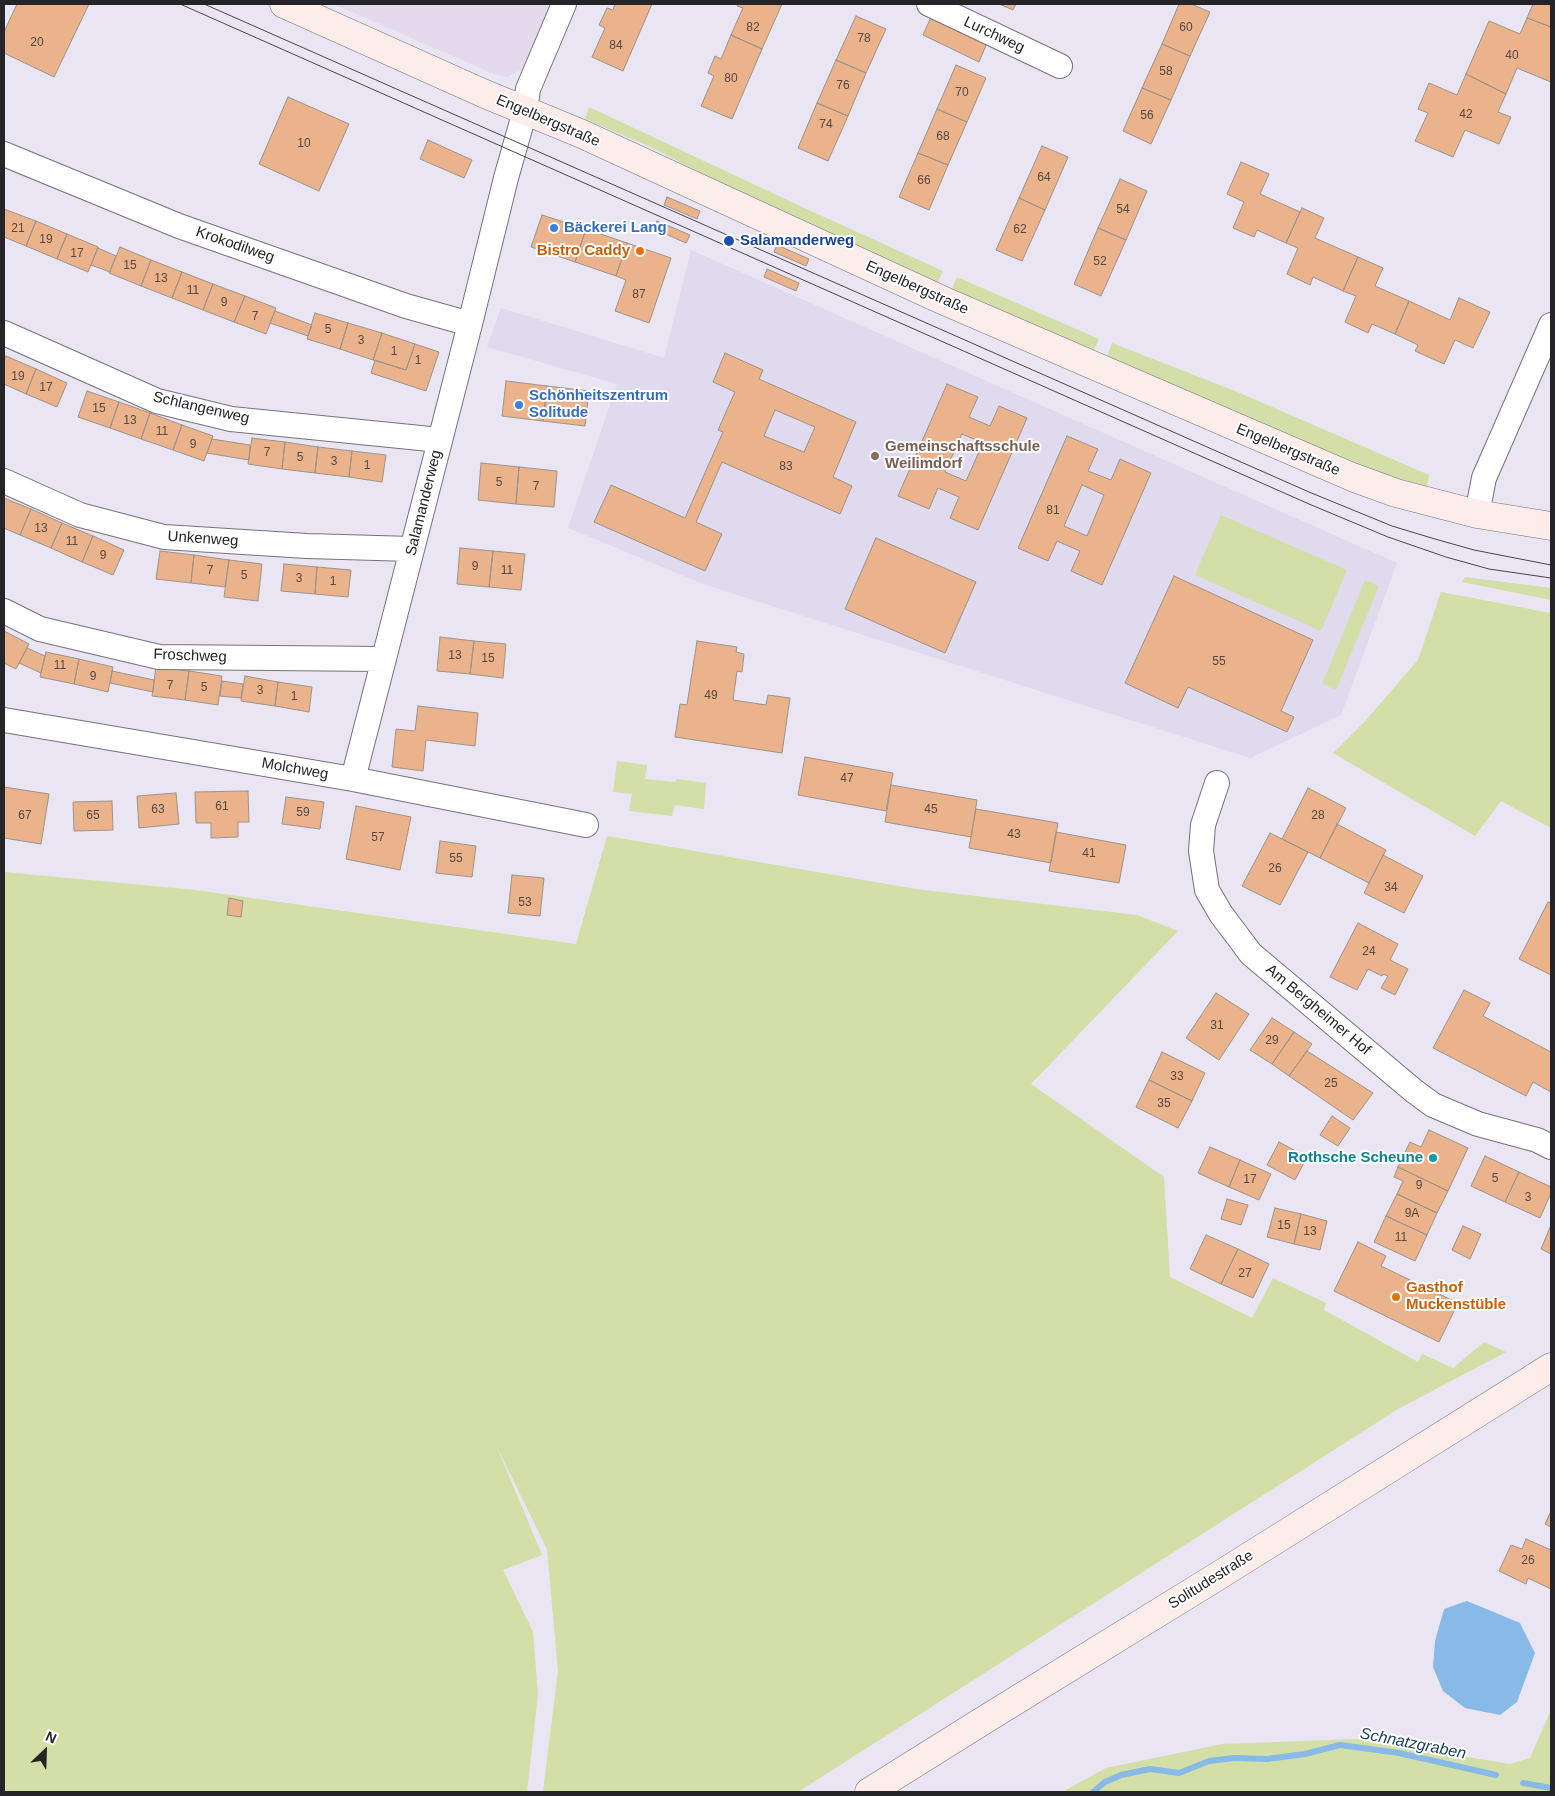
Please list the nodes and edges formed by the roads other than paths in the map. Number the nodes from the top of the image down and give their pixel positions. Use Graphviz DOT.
graph roads {
  1 [pos="284,4"];
  2 [pos="564,4"];
  3 [pos="929,4"];
  4 [pos="1060,66"];
  5 [pos="525,111"];
  6 [pos="4,154"];
  7 [pos="470,324"];
  8 [pos="1551,325"];
  9 [pos="4,333"];
  10 [pos="440,440"];
  11 [pos="4,481"];
  12 [pos="1476,514"];
  13 [pos="1551,526"];
  14 [pos="412,549"];
  15 [pos="4,611"];
  16 [pos="384,659"];
  17 [pos="4,720"];
  18 [pos="353,779"];
  19 [pos="1217,783"];
  20 [pos="586,826"];
  21 [pos="1551,1146"];
  22 [pos="1551,1367"];
  23 [pos="869,1792"];
  1 -- 5 [label="main road, Engelbergstraße"];
  2 -- 5 [label="street, Salamanderweg"];
  3 -- 4 [label="street, Lurchweg"];
  5 -- 7 [label="street, Salamanderweg"];
  5 -- 12 [label="main road, Engelbergstraße"];
  6 -- 7 [label="street, Krokodilweg"];
  7 -- 10 [label="street, Salamanderweg"];
  8 -- 12 [label="street"];
  9 -- 10 [label="street, Schlangenweg"];
  10 -- 14 [label="street, Salamanderweg"];
  11 -- 14 [label="street, Unkenweg"];
  12 -- 13 [label="main road, Engelbergstraße"];
  14 -- 16 [label="street, Salamanderweg"];
  15 -- 16 [label="street, Froschweg"];
  16 -- 18 [label="street, Salamanderweg"];
  17 -- 18 [label="street, Molchweg"];
  18 -- 20 [label="street, Molchweg"];
  19 -- 21 [label="street, Am Bergheimer Hof"];
  22 -- 23 [label="main road, Solitudestraße"];
}
